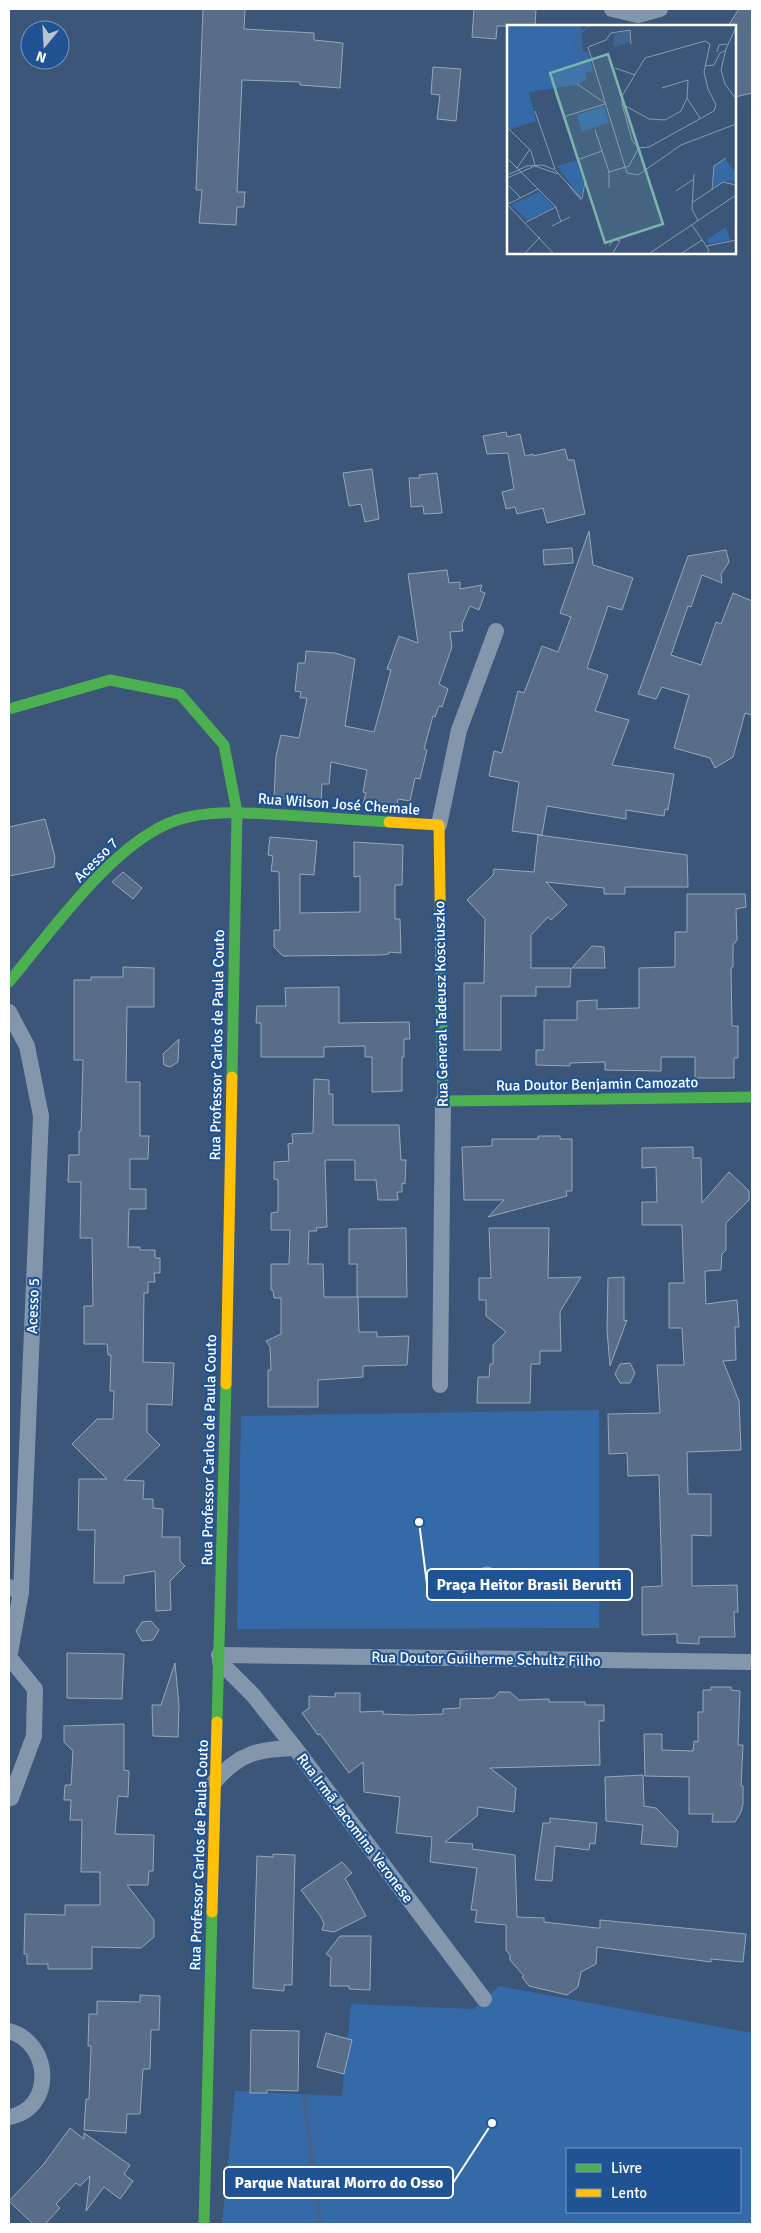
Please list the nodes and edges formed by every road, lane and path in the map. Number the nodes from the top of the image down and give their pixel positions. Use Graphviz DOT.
graph roads {
  1 [pos="612,9"];
  2 [pos="660,9"];
  3 [pos="496,631"];
  4 [pos="9,709"];
  5 [pos="237,812"];
  6 [pos="439,825"];
  7 [pos="9,982"];
  8 [pos="9,1012"];
  9 [pos="752,1097"];
  10 [pos="443,1101"];
  11 [pos="440,1384"];
  12 [pos="15,1589"];
  13 [pos="9,1658"];
  14 [pos="220,1658"];
  15 [pos="752,1662"];
  16 [pos="295,1748"];
  17 [pos="215,1781"];
  18 [pos="10,1798"];
  19 [pos="484,1999"];
  20 [pos="9,2031"];
  21 [pos="9,2117"];
  22 [pos="204,2224"];
  1 -- 2 [label="street"];
  3 -- 6 [label="street, Rua General Tadeusz Kosciuszko"];
  4 -- 5 [label="street, Rua Professor Carlos de Paula Couto"];
  5 -- 6 [label="street, Rua Wilson José Chemale"];
  5 -- 7 [label="street, Acesso 7"];
  5 -- 14 [label="street, Rua Professor Carlos de Paula Couto"];
  6 -- 10 [label="street, Rua General Tadeusz Kosciuszko"];
  8 -- 12 [label="street, Acesso 5"];
  9 -- 10 [label="street, Rua Doutor Benjamin Camozato"];
  10 -- 11 [label="street, Rua General Tadeusz Kosciuszko"];
  12 -- 13 [label="street, Acesso 5"];
  13 -- 18 [label="street"];
  14 -- 15 [label="street, Rua Doutor Guilherme Schultz Filho"];
  14 -- 16 [label="street, Rua Irmã Jacomina Veronese"];
  14 -- 17 [label="street, Rua Professor Carlos de Paula Couto"];
  16 -- 17 [label="street"];
  16 -- 19 [label="street, Rua Irmã Jacomina Veronese"];
  17 -- 22 [label="street, Rua Professor Carlos de Paula Couto"];
  20 -- 21 [label="street"];
}
